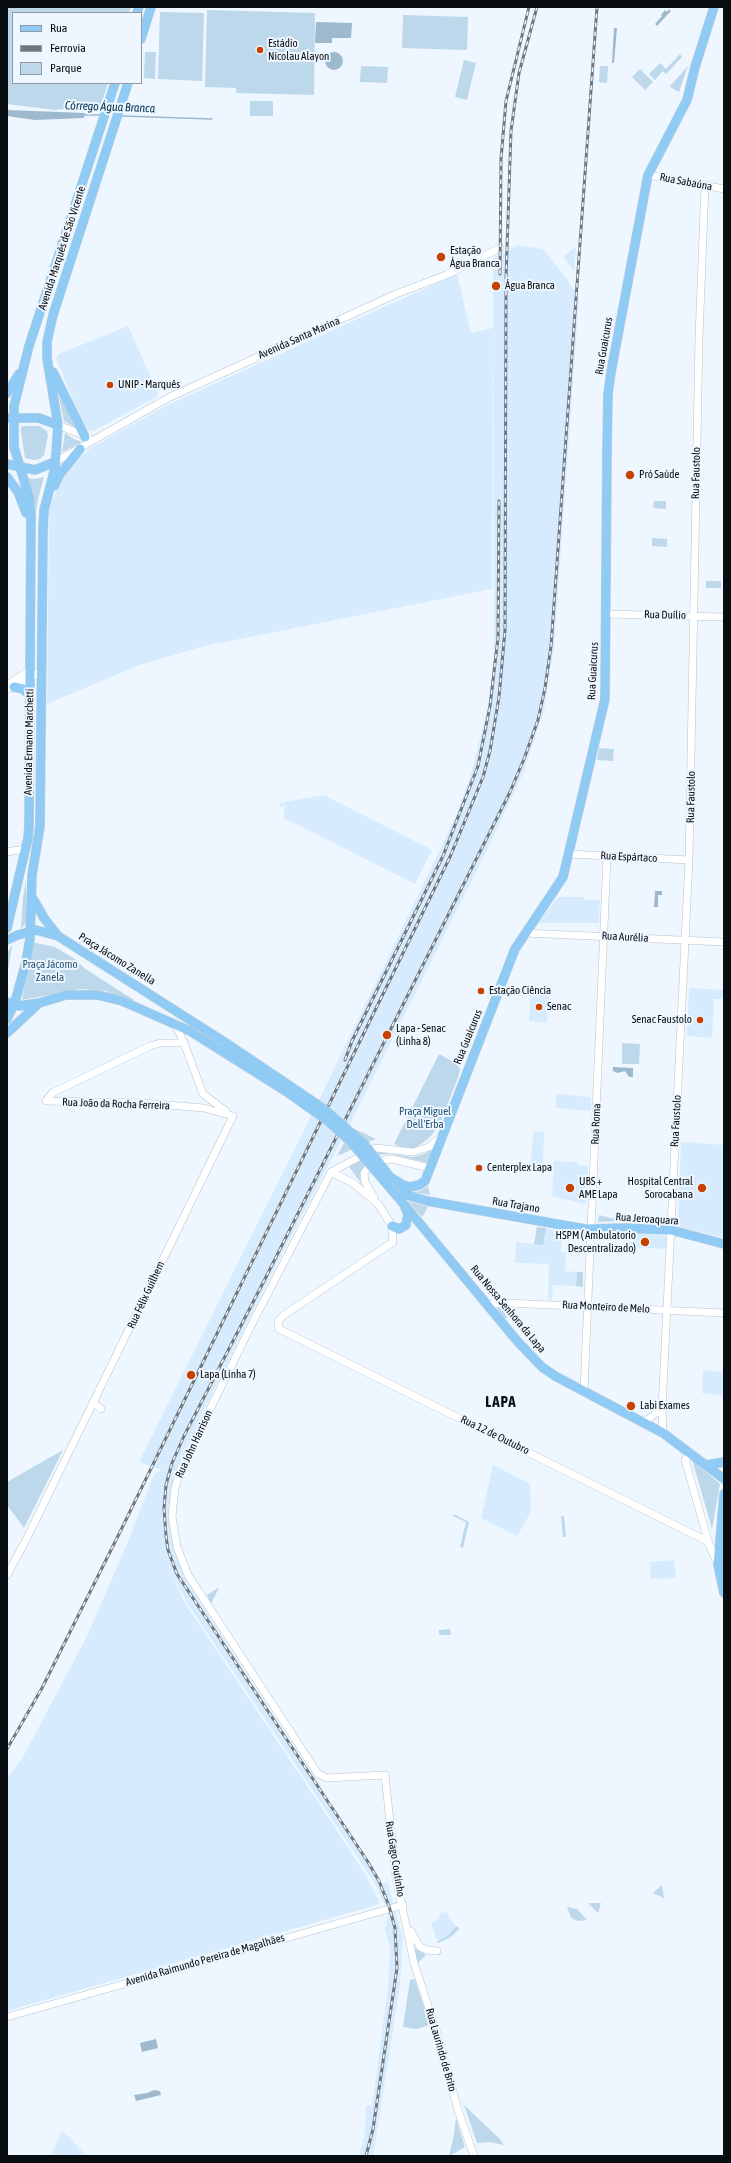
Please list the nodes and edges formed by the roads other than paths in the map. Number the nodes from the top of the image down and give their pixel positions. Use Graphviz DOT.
graph roads {
  1 [pos="151,7"];
  2 [pos="714,7"];
  3 [pos="142,36"];
  4 [pos="115,84"];
  5 [pos="128,84"];
  6 [pos="648,174"];
  7 [pos="705,185"];
  8 [pos="724,189"];
  9 [pos="500,248"];
  10 [pos="24,367"];
  11 [pos="49,368"];
  12 [pos="7,393"];
  13 [pos="10,418"];
  14 [pos="58,425"];
  15 [pos="102,434"];
  16 [pos="85,437"];
  17 [pos="80,449"];
  18 [pos="55,462"];
  19 [pos="7,464"];
  20 [pos="19,467"];
  21 [pos="8,481"];
  22 [pos="46,499"];
  23 [pos="30,536"];
  24 [pos="607,614"];
  25 [pos="694,616"];
  26 [pos="724,617"];
  27 [pos="42,671"];
  28 [pos="29,674"];
  29 [pos="9,687"];
  30 [pos="29,695"];
  31 [pos="25,849"];
  32 [pos="7,852"];
  33 [pos="569,854"];
  34 [pos="607,857"];
  35 [pos="689,860"];
  36 [pos="31,895"];
  37 [pos="7,928"];
  38 [pos="30,931"];
  39 [pos="525,933"];
  40 [pos="58,936"];
  41 [pos="605,936"];
  42 [pos="7,940"];
  43 [pos="686,940"];
  44 [pos="724,942"];
  45 [pos="39,1003"];
  46 [pos="10,1004"];
  47 [pos="7,1018"];
  48 [pos="174,1023"];
  49 [pos="7,1033"];
  50 [pos="184,1042"];
  51 [pos="233,1116"];
  52 [pos="442,1136"];
  53 [pos="430,1168"];
  54 [pos="331,1172"];
  55 [pos="409,1191"];
  56 [pos="378,1204"];
  57 [pos="404,1204"];
  58 [pos="392,1226"];
  59 [pos="591,1229"];
  60 [pos="671,1230"];
  61 [pos="724,1244"];
  62 [pos="488,1304"];
  63 [pos="587,1306"];
  64 [pos="668,1310"];
  65 [pos="724,1313"];
  66 [pos="584,1391"];
  67 [pos="92,1402"];
  68 [pos="101,1409"];
  69 [pos="662,1409"];
  70 [pos="644,1422"];
  71 [pos="663,1433"];
  72 [pos="692,1453"];
  73 [pos="724,1462"];
  74 [pos="707,1465"];
  75 [pos="724,1479"];
  76 [pos="724,1494"];
  77 [pos="723,1509"];
  78 [pos="709,1544"];
  79 [pos="718,1565"];
  80 [pos="7,1575"];
  81 [pos="724,1592"];
  82 [pos="385,1774"];
  83 [pos="402,1905"];
  84 [pos="406,1922"];
  85 [pos="410,1943"];
  86 [pos="437,1951"];
  87 [pos="418,1966"];
  88 [pos="415,1974"];
  89 [pos="7,2017"];
  90 [pos="474,2156"];
  1 -- 3 [label="main road"];
  2 -- 6 [label="main road, Rua Guaicurus"];
  4 -- 10 [label="main road, Avenida Marquês de São Vicente"];
  5 -- 11 [label="main road, Avenida Marquês de São Vicente"];
  6 -- 7 [label="street, Rua Sabaúna"];
  6 -- 24 [label="main road, Rua Guaicurus"];
  7 -- 8 [label="street, Rua Sabaúna"];
  7 -- 25 [label="street, Rua Faustolo"];
  9 -- 15 [label="street, Avenida Santa Marina"];
  10 -- 12 [label="main road"];
  10 -- 13 [label="main road, Avenida Marquês de São Vicente"];
  11 -- 14 [label="main road, Avenida Marquês de São Vicente"];
  11 -- 16 [label="main road"];
  13 -- 14 [label="main road"];
  13 -- 20 [label="main road, Avenida Marquês de São Vicente"];
  14 -- 16 [label="street"];
  14 -- 18 [label="main road, Avenida Marquês de São Vicente"];
  15 -- 16 [label="street, Avenida Santa Marina"];
  15 -- 17 [label="street, Avenida Santa Marina"];
  17 -- 18 [label="street, Avenida Santa Marina"];
  17 -- 22 [label="main road"];
  18 -- 20 [label="main road"];
  18 -- 22 [label="main road, Avenida Ermano Marchetti"];
  19 -- 20 [label="main road"];
  20 -- 23 [label="main road, Avenida Ermano Marchetti"];
  21 -- 23 [label="main road"];
  22 -- 27 [label="main road, Avenida Ermano Marchetti"];
  23 -- 28 [label="main road, Avenida Ermano Marchetti"];
  24 -- 25 [label="street, Rua Duílio"];
  24 -- 33 [label="main road, Rua Guaicurus"];
  25 -- 26 [label="street, Rua Duílio"];
  25 -- 35 [label="street, Rua Faustolo"];
  27 -- 28 [label="street"];
  27 -- 36 [label="main road, Avenida Ermano Marchetti"];
  28 -- 29 [label="street"];
  28 -- 30 [label="main road, Avenida Ermano Marchetti"];
  29 -- 30 [label="main road"];
  30 -- 31 [label="main road, Avenida Ermano Marchetti"];
  31 -- 32 [label="street"];
  31 -- 37 [label="main road, Avenida Ermano Marchetti"];
  33 -- 34 [label="street, Rua Espártaco"];
  33 -- 39 [label="main road, Rua Guaicurus"];
  34 -- 35 [label="street, Rua Espártaco"];
  34 -- 41 [label="street, Rua Roma"];
  35 -- 43 [label="street, Rua Faustolo"];
  36 -- 38 [label="main road, Avenida Ermano Marchetti"];
  36 -- 40 [label="main road"];
  38 -- 40 [label="main road, Praça Jácomo Zanella"];
  38 -- 42 [label="main road"];
  38 -- 46 [label="main road, Avenida Ermano Marchetti"];
  39 -- 41 [label="street, Rua Aurélia"];
  39 -- 52 [label="main road, Rua Guaicurus"];
  40 -- 55 [label="main road, Praça Jácomo Zanella, bridge"];
  41 -- 43 [label="street, Rua Aurélia"];
  41 -- 59 [label="street, Rua Roma"];
  43 -- 44 [label="street, Rua Aurélia"];
  43 -- 60 [label="street, Rua Faustolo"];
  45 -- 46 [label="main road"];
  45 -- 48 [label="main road"];
  45 -- 49 [label="main road"];
  46 -- 47 [label="main road, Avenida Ermano Marchetti"];
  48 -- 50 [label="street"];
  48 -- 57 [label="main road, Rua Nossa Senhora da Lapa, bridge"];
  50 -- 51 [label="street"];
  50 -- 51 [label="street, Rua João da Rocha Ferreira"];
  51 -- 67 [label="street, Rua Félix Guilhem"];
  52 -- 53 [label="main road, Rua Guaicurus"];
  52 -- 54 [label="street"];
  53 -- 55 [label="main road, Rua Guaicurus"];
  53 -- 56 [label="street"];
  54 -- 56 [label="street"];
  54 -- 82 [label="street, Rua John Harrison"];
  55 -- 59 [label="main road, Rua Trajano"];
  56 -- 58 [label="street"];
  57 -- 58 [label="main road"];
  57 -- 62 [label="main road, Rua Nossa Senhora da Lapa"];
  58 -- 78 [label="street, Rua 12 de Outubro"];
  59 -- 60 [label="main road, Rua Jeroaquara"];
  59 -- 63 [label="street, Rua Roma"];
  60 -- 61 [label="main road, Rua Jeroaquara"];
  60 -- 64 [label="street, Rua Faustolo"];
  62 -- 63 [label="street, Rua Monteiro de Melo"];
  62 -- 66 [label="main road, Rua Nossa Senhora da Lapa"];
  63 -- 64 [label="street, Rua Monteiro de Melo"];
  63 -- 66 [label="street, Rua Roma"];
  64 -- 65 [label="street, Rua Monteiro de Melo"];
  64 -- 69 [label="street, Rua Faustolo"];
  66 -- 70 [label="main road, Rua Nossa Senhora da Lapa"];
  67 -- 68 [label="street"];
  67 -- 80 [label="street, Rua Félix Guilhem"];
  69 -- 70 [label="street"];
  69 -- 71 [label="street, Rua Faustolo"];
  70 -- 71 [label="main road, Rua Nossa Senhora da Lapa"];
  71 -- 72 [label="main road, Rua Nossa Senhora da Lapa"];
  72 -- 74 [label="main road, Rua Nossa Senhora da Lapa"];
  72 -- 78 [label="street"];
  73 -- 74 [label="main road"];
  74 -- 75 [label="main road, Rua Nossa Senhora da Lapa"];
  76 -- 77 [label="main road"];
  77 -- 79 [label="main road"];
  78 -- 79 [label="street"];
  79 -- 81 [label="main road"];
  82 -- 83 [label="street, Rua Gago Coutinho"];
  83 -- 84 [label="street, Rua Gago Coutinho"];
  83 -- 89 [label="street, Avenida Raimundo Pereira de Magalhães"];
  84 -- 85 [label="street, Rua Gago Coutinho"];
  84 -- 86 [label="street"];
  85 -- 88 [label="street, Rua Laurindo de Brito"];
  87 -- 88 [label="street"];
  88 -- 90 [label="street, Rua Laurindo de Brito"];
}
